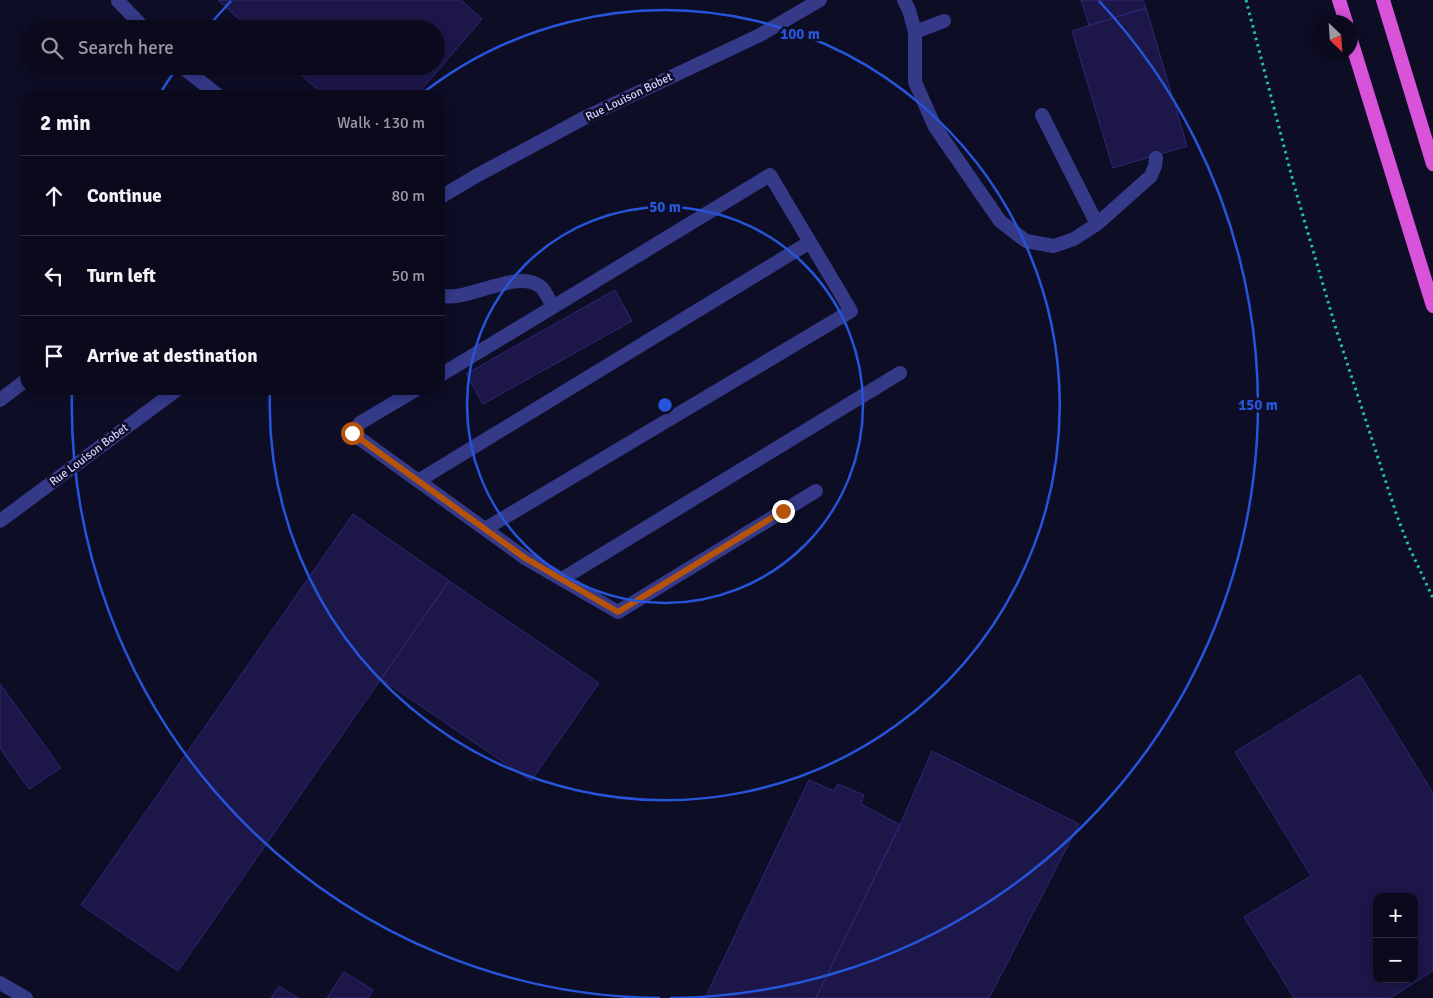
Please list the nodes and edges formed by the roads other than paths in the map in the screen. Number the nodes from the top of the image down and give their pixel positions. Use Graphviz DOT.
graph roads {
  1 [pos="118,0"];
  2 [pos="820,0"];
  3 [pos="904,0"];
  4 [pos="1339,0"];
  5 [pos="1383,0"];
  6 [pos="1344,15"];
  7 [pos="137,20"];
  8 [pos="944,21"];
  9 [pos="915,32"];
  10 [pos="1357,60"];
  11 [pos="192,75"];
  12 [pos="211,90"];
  13 [pos="1042,115"];
  14 [pos="1156,158"];
  15 [pos="1433,164"];
  16 [pos="445,194"];
  17 [pos="1097,224"];
  18 [pos="810,242"];
  19 [pos="445,297"];
  20 [pos="1433,306"];
  21 [pos="554,307"];
  22 [pos="445,372"];
  23 [pos="900,374"];
  24 [pos="20,385"];
  25 [pos="170,395"];
  26 [pos="407,395"];
  27 [pos="0,400"];
  28 [pos="418,481"];
  29 [pos="816,491"];
  30 [pos="0,521"];
  31 [pos="485,529"];
  32 [pos="562,579"];
  33 [pos="0,983"];
  34 [pos="26,998"];
  1 -- 7 [label="street"];
  2 -- 16 [label="street, Rue Louison Bobet"];
  3 -- 9 [label="street"];
  4 -- 6 [label="highway"];
  5 -- 15 [label="highway"];
  8 -- 9 [label="street"];
  9 -- 17 [label="street"];
  10 -- 20 [label="highway"];
  11 -- 12 [label="street"];
  13 -- 17 [label="street"];
  14 -- 17 [label="street"];
  18 -- 21 [label="street"];
  18 -- 28 [label="street"];
  18 -- 31 [label="street"];
  19 -- 21 [label="street"];
  21 -- 22 [label="street"];
  23 -- 32 [label="street"];
  24 -- 27 [label="street"];
  25 -- 30 [label="street, Rue Louison Bobet"];
  26 -- 28 [label="street"];
  28 -- 31 [label="street"];
  29 -- 32 [label="street"];
  31 -- 32 [label="street"];
  33 -- 34 [label="street"];
}
